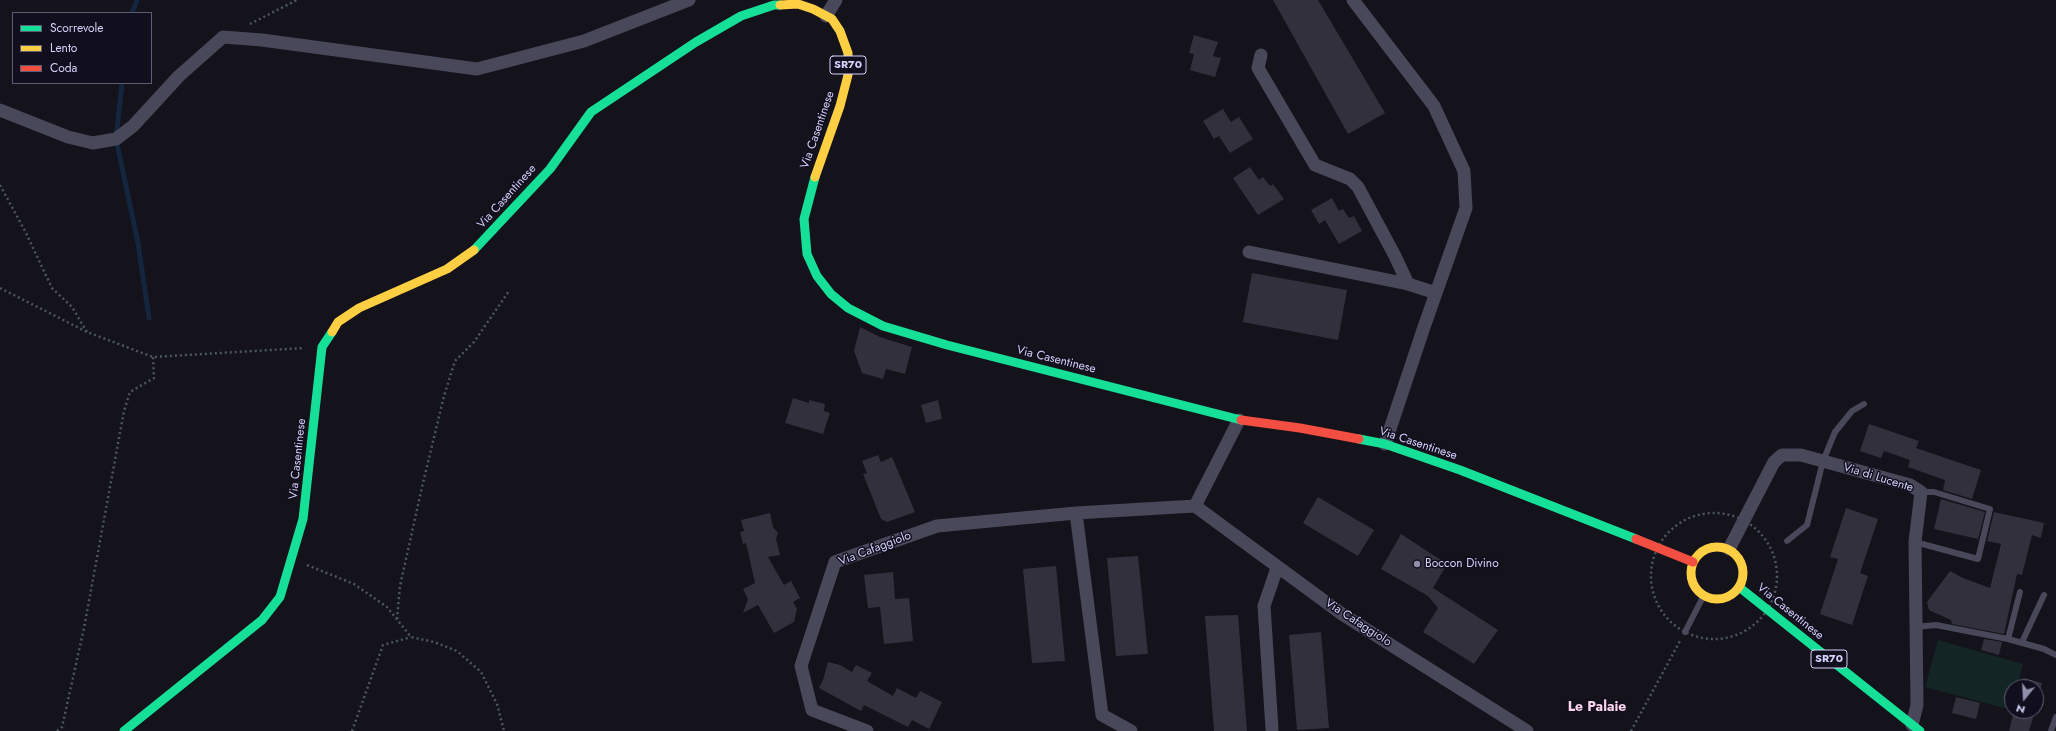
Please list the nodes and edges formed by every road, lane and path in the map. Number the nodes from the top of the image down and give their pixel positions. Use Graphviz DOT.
graph roads {
  1 [pos="297,0"];
  2 [pos="690,0"];
  3 [pos="836,0"];
  4 [pos="1352,0"];
  5 [pos="826,16"];
  6 [pos="223,37"];
  7 [pos="1261,55"];
  8 [pos="0,110"];
  9 [pos="0,185"];
  10 [pos="1249,252"];
  11 [pos="1408,284"];
  12 [pos="0,288"];
  13 [pos="509,291"];
  14 [pos="1436,293"];
  15 [pos="87,332"];
  16 [pos="322,347"];
  17 [pos="154,357"];
  18 [pos="1864,404"];
  19 [pos="1239,420"];
  20 [pos="1385,444"];
  21 [pos="1823,461"];
  22 [pos="1921,492"];
  23 [pos="1195,506"];
  24 [pos="1076,513"];
  25 [pos="1743,521"];
  26 [pos="1786,541"];
  27 [pos="1915,542"];
  28 [pos="1658,548"];
  29 [pos="1729,549"];
  30 [pos="293,559"];
  31 [pos="1693,562"];
  32 [pos="1277,568"];
  33 [pos="1740,586"];
  34 [pos="2020,592"];
  35 [pos="1704,595"];
  36 [pos="2044,595"];
  37 [pos="1767,609"];
  38 [pos="397,619"];
  39 [pos="1915,627"];
  40 [pos="1685,632"];
  41 [pos="411,637"];
  42 [pos="2008,639"];
  43 [pos="2022,642"];
  44 [pos="2056,655"];
  45 [pos="2056,717"];
  46 [pos="1916,728"];
  47 [pos="1272,729"];
  48 [pos="57,731"];
  49 [pos="124,731"];
  50 [pos="352,731"];
  51 [pos="504,731"];
  52 [pos="867,731"];
  53 [pos="1131,731"];
  54 [pos="1527,731"];
  55 [pos="1630,731"];
  56 [pos="2052,731"];
  1 -- 6 [label="path"];
  2 -- 6 [label="street"];
  3 -- 5 [label="street"];
  4 -- 14 [label="street"];
  5 -- 16 [label="main road, Via Casentinese / SR70"];
  5 -- 19 [label="main road, Via Casentinese / SR70"];
  6 -- 8 [label="street"];
  7 -- 11 [label="street"];
  9 -- 15 [label="path"];
  10 -- 11 [label="street"];
  11 -- 14 [label="street"];
  12 -- 15 [label="path"];
  13 -- 38 [label="path"];
  14 -- 20 [label="street"];
  15 -- 17 [label="path"];
  16 -- 17 [label="path"];
  16 -- 30 [label="main road, Via Casentinese / SR70"];
  17 -- 48 [label="path"];
  18 -- 21 [label="lane"];
  19 -- 20 [label="main road, Via Casentinese / SR70"];
  19 -- 23 [label="street"];
  20 -- 28 [label="main road, Via Casentinese / SR70"];
  21 -- 22 [label="street, Via di Lucente"];
  21 -- 25 [label="street, Via di Lucente"];
  21 -- 26 [label="lane"];
  22 -- 27 [label="street, Via di Lucente"];
  22 -- 27 [label="lane"];
  23 -- 24 [label="street, Via Cafaggiolo"];
  23 -- 32 [label="street, Via Cafaggiolo"];
  24 -- 52 [label="street, Via Cafaggiolo"];
  24 -- 53 [label="street"];
  25 -- 28 [label="path"];
  25 -- 29 [label="street, Via di Lucente"];
  25 -- 37 [label="path"];
  27 -- 39 [label="street, Via di Lucente"];
  28 -- 31 [label="main road, Via Casentinese / SR70"];
  28 -- 40 [label="path"];
  29 -- 31 [label="main road"];
  29 -- 33 [label="main road, Via Casentinese"];
  30 -- 38 [label="path"];
  30 -- 49 [label="main road, Via Casentinese / SR70"];
  31 -- 35 [label="main road"];
  32 -- 47 [label="street"];
  32 -- 54 [label="street, Via Cafaggiolo"];
  33 -- 35 [label="main road, Via Casentinese"];
  33 -- 37 [label="main road, Via Casentinese / SR70"];
  34 -- 42 [label="lane"];
  35 -- 40 [label="lane"];
  36 -- 43 [label="lane"];
  37 -- 40 [label="path"];
  37 -- 46 [label="main road, Via Casentinese / SR70"];
  38 -- 41 [label="path"];
  39 -- 42 [label="lane"];
  39 -- 46 [label="street, Via di Lucente"];
  40 -- 55 [label="path"];
  41 -- 50 [label="path"];
  41 -- 51 [label="path"];
  42 -- 43 [label="lane"];
  43 -- 44 [label="lane"];
  45 -- 56 [label="lane"];
}
